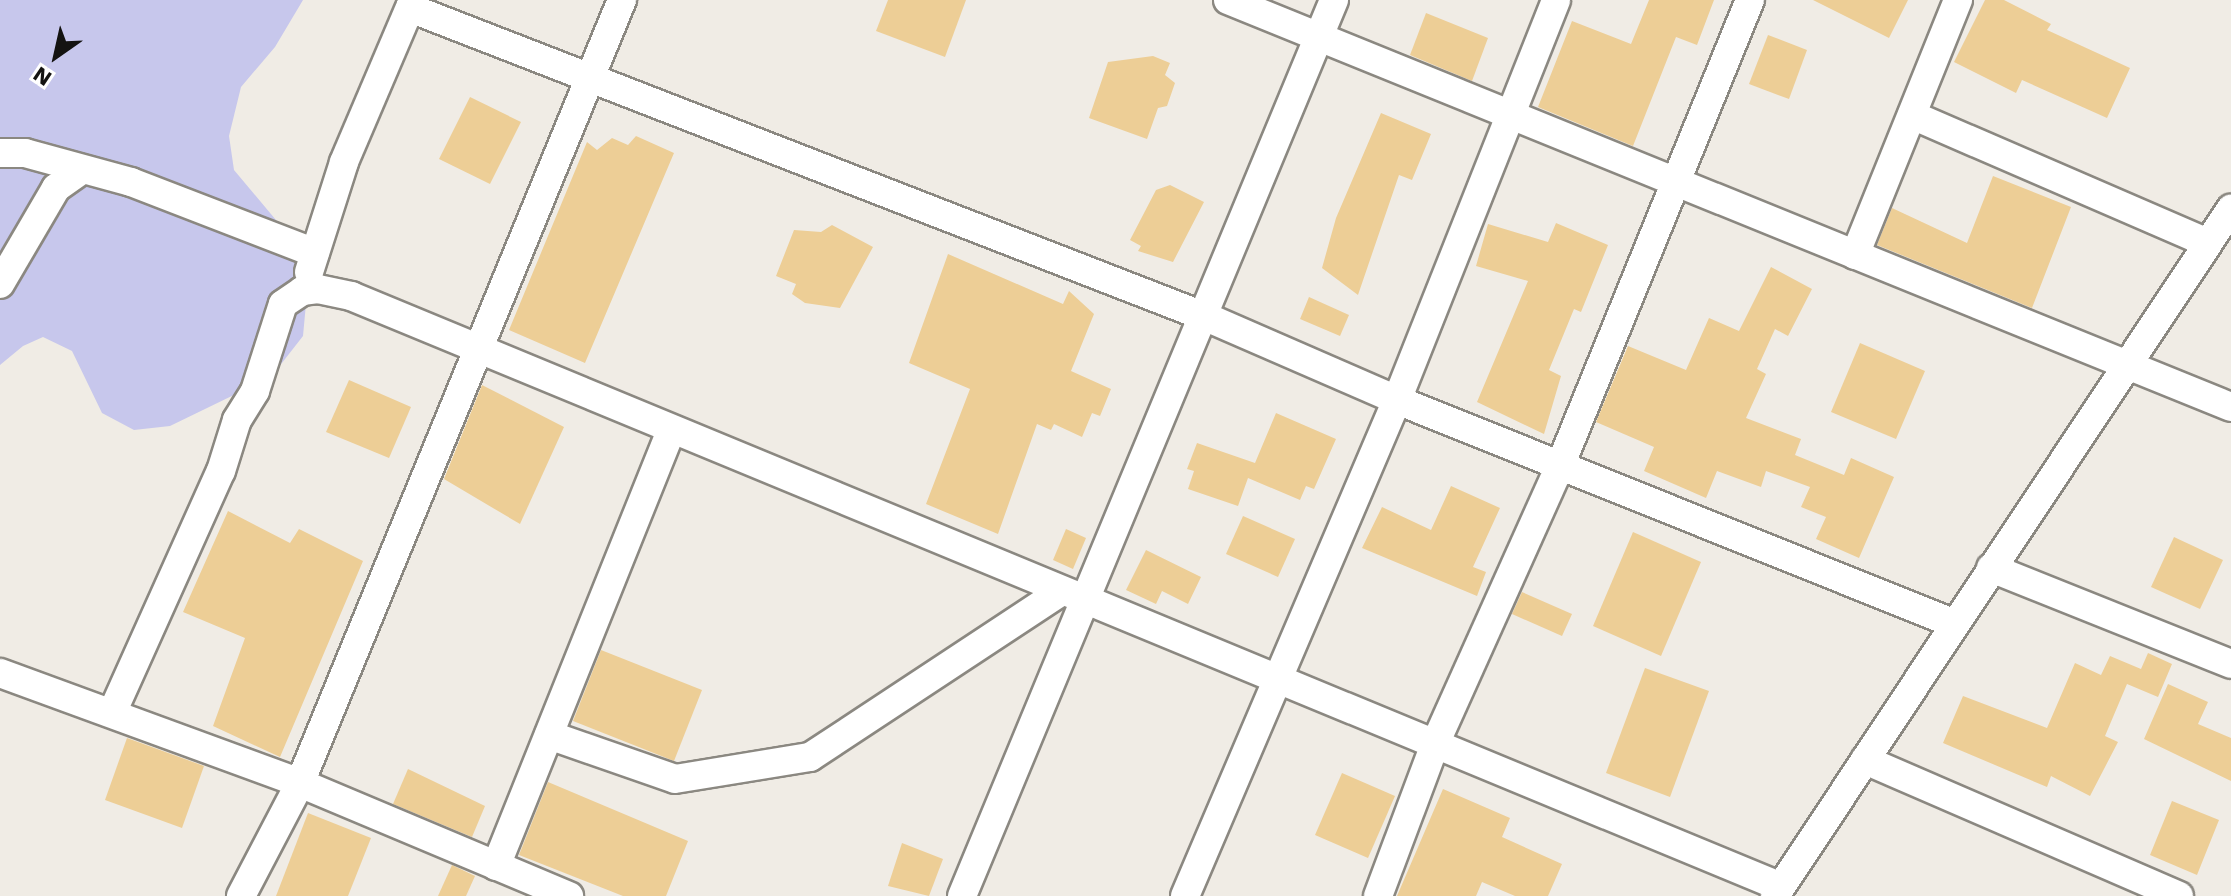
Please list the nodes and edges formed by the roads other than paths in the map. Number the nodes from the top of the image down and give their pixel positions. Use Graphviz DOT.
graph roads {
  1 [pos="622,0"];
  2 [pos="1228,0"];
  3 [pos="1334,0"];
  4 [pos="1556,0"];
  5 [pos="1750,0"];
  6 [pos="1958,0"];
  7 [pos="411,4"];
  8 [pos="1319,37"];
  9 [pos="591,76"];
  10 [pos="1510,115"];
  11 [pos="1912,115"];
  12 [pos="0,153"];
  13 [pos="82,170"];
  14 [pos="1675,182"];
  15 [pos="2231,209"];
  16 [pos="2208,243"];
  17 [pos="315,253"];
  18 [pos="1855,255"];
  19 [pos="0,284"];
  20 [pos="302,291"];
  21 [pos="1206,317"];
  22 [pos="479,352"];
  23 [pos="2125,364"];
  24 [pos="1397,400"];
  25 [pos="2231,407"];
  26 [pos="671,430"];
  27 [pos="1560,466"];
  28 [pos="1991,568"];
  29 [pos="1074,596"];
  30 [pos="1955,624"];
  31 [pos="2231,664"];
  32 [pos="0,673"];
  33 [pos="1274,678"];
  34 [pos="112,713"];
  35 [pos="549,735"];
  36 [pos="1435,744"];
  37 [pos="1865,760"];
  38 [pos="300,783"];
  39 [pos="496,866"];
  40 [pos="1778,892"];
  41 [pos="241,896"];
  42 [pos="569,896"];
  43 [pos="962,896"];
  44 [pos="1185,896"];
  45 [pos="1378,896"];
  46 [pos="2179,896"];
  1 -- 9 [label="street"];
  2 -- 8 [label="street"];
  3 -- 8 [label="street"];
  4 -- 10 [label="street"];
  5 -- 14 [label="street"];
  6 -- 11 [label="street"];
  7 -- 9 [label="street"];
  7 -- 17 [label="street"];
  8 -- 10 [label="street"];
  8 -- 21 [label="street"];
  9 -- 21 [label="street"];
  9 -- 22 [label="street"];
  10 -- 14 [label="street"];
  10 -- 24 [label="street"];
  11 -- 16 [label="street"];
  11 -- 18 [label="street"];
  12 -- 13 [label="street"];
  13 -- 17 [label="street"];
  13 -- 19 [label="street"];
  14 -- 18 [label="street"];
  14 -- 27 [label="street"];
  15 -- 16 [label="street"];
  16 -- 23 [label="street"];
  17 -- 20 [label="street"];
  18 -- 23 [label="street"];
  20 -- 22 [label="street"];
  20 -- 34 [label="street"];
  21 -- 24 [label="street"];
  21 -- 29 [label="street"];
  22 -- 26 [label="street"];
  22 -- 38 [label="street"];
  23 -- 25 [label="street"];
  23 -- 28 [label="street"];
  24 -- 27 [label="street"];
  24 -- 33 [label="street"];
  26 -- 29 [label="street"];
  26 -- 35 [label="street"];
  27 -- 30 [label="street"];
  27 -- 36 [label="street"];
  28 -- 30 [label="street"];
  28 -- 31 [label="street"];
  29 -- 33 [label="street"];
  29 -- 35 [label="street"];
  29 -- 43 [label="street"];
  30 -- 37 [label="street"];
  32 -- 34 [label="street"];
  33 -- 36 [label="street"];
  33 -- 44 [label="street"];
  34 -- 38 [label="street"];
  35 -- 39 [label="street"];
  36 -- 40 [label="street"];
  36 -- 45 [label="street"];
  37 -- 40 [label="street"];
  37 -- 46 [label="street"];
  38 -- 39 [label="street"];
  38 -- 41 [label="street"];
  39 -- 42 [label="street"];
}
